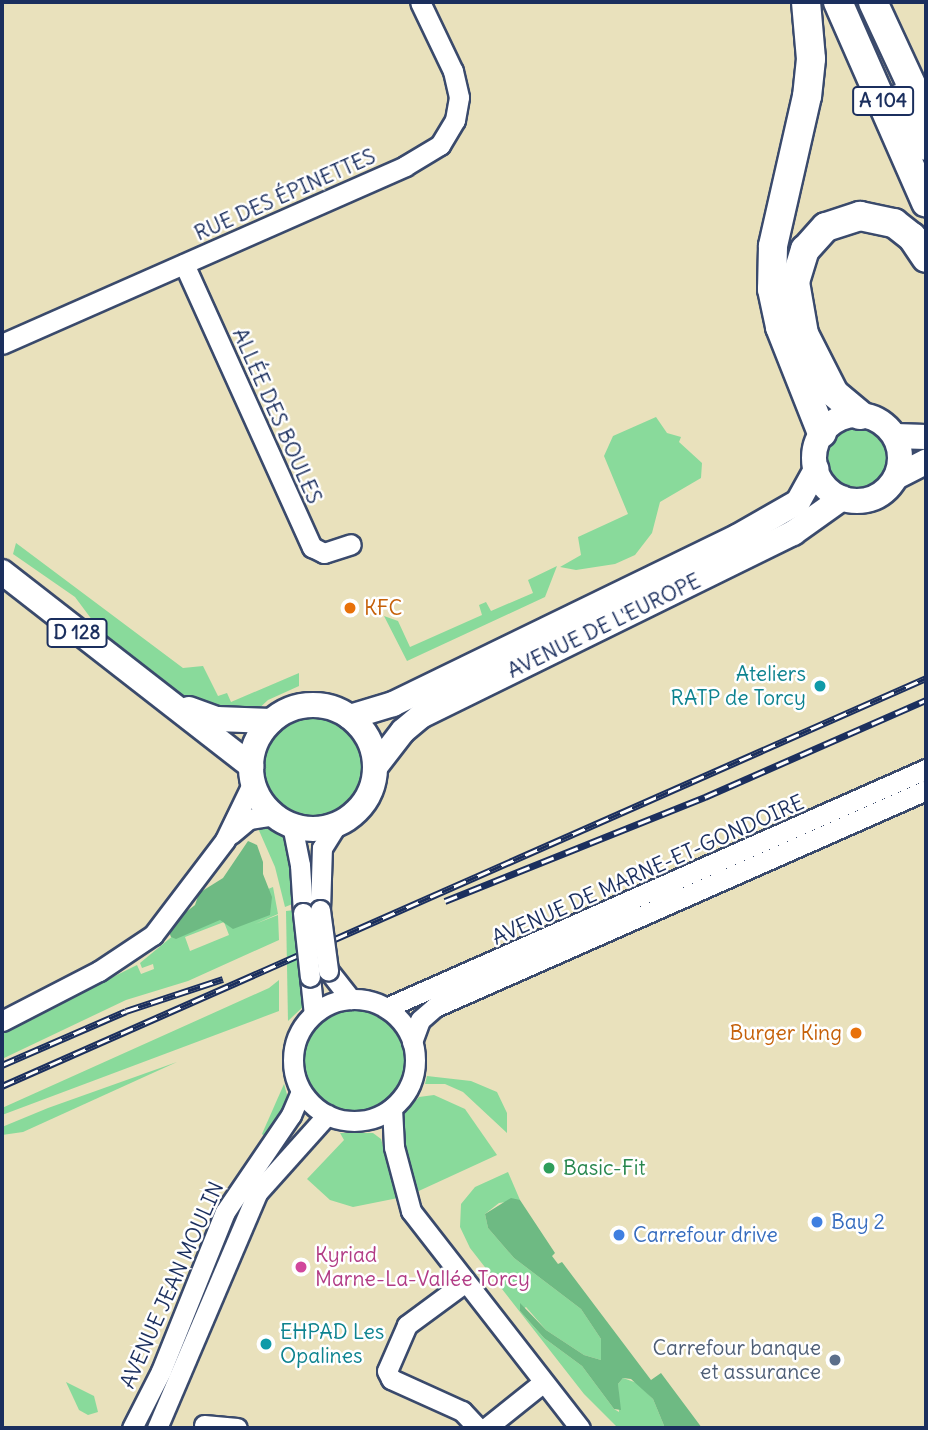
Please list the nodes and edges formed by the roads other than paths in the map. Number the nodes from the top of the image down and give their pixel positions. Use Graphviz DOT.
graph roads {
  1 [pos="420,2"];
  2 [pos="806,2"];
  3 [pos="838,2"];
  4 [pos="862,2"];
  5 [pos="873,2"];
  6 [pos="926,116"];
  7 [pos="926,148"];
  8 [pos="926,202"];
  9 [pos="926,258"];
  10 [pos="184,264"];
  11 [pos="2,344"];
  12 [pos="860,415"];
  13 [pos="822,433"];
  14 [pos="895,436"];
  15 [pos="926,437"];
  16 [pos="926,462"];
  17 [pos="816,469"];
  18 [pos="896,477"];
  19 [pos="842,498"];
  20 [pos="351,544"];
  21 [pos="2,572"];
  22 [pos="153,693"];
  23 [pos="350,717"];
  24 [pos="271,721"];
  25 [pos="376,766"];
  26 [pos="926,769"];
  27 [pos="252,774"];
  28 [pos="926,790"];
  29 [pos="282,820"];
  30 [pos="337,824"];
  31 [pos="225,840"];
  32 [pos="311,912"];
  33 [pos="319,974"];
  34 [pos="351,999"];
  35 [pos="386,1008"];
  36 [pos="314,1013"];
  37 [pos="2,1021"];
  38 [pos="412,1042"];
  39 [pos="301,1092"];
  40 [pos="392,1108"];
  41 [pos="327,1115"];
  42 [pos="369,1119"];
  43 [pos="394,1147"];
  44 [pos="464,1283"];
  45 [pos="541,1384"];
  46 [pos="204,1425"];
  47 [pos="132,1428"];
  48 [pos="157,1428"];
  49 [pos="237,1428"];
  50 [pos="478,1428"];
  51 [pos="486,1428"];
  52 [pos="580,1428"];
  1 -- 10 [label="street, RUE DES ÉPINETTES"];
  2 -- 13 [label="highway"];
  3 -- 8 [label="highway, A 104"];
  4 -- 7 [label="main road"];
  5 -- 6 [label="highway, A 104"];
  9 -- 12 [label="highway"];
  10 -- 11 [label="street, RUE DES ÉPINETTES"];
  10 -- 20 [label="street, ALLÉE DES BOULES"];
  12 -- 13 [label="main road"];
  12 -- 14 [label="main road"];
  13 -- 17 [label="main road, AVENUE DE L'EUROPE"];
  14 -- 15 [label="main road"];
  14 -- 18 [label="main road"];
  16 -- 18 [label="main road"];
  17 -- 19 [label="main road"];
  17 -- 23 [label="main road, AVENUE DE L'EUROPE"];
  18 -- 19 [label="main road"];
  19 -- 25 [label="main road, AVENUE DE L'EUROPE"];
  21 -- 22 [label="main road, D 128"];
  22 -- 24 [label="main road, D 128"];
  22 -- 27 [label="main road, D 128"];
  23 -- 24 [label="main road"];
  23 -- 25 [label="main road"];
  24 -- 27 [label="main road"];
  25 -- 30 [label="main road"];
  26 -- 35 [label="street, AVENUE DE MARNE-ET-GONDOIRE"];
  27 -- 29 [label="main road"];
  27 -- 31 [label="street"];
  28 -- 38 [label="street, AVENUE DE MARNE-ET-GONDOIRE"];
  29 -- 30 [label="main road"];
  29 -- 31 [label="street"];
  29 -- 32 [label="street"];
  30 -- 32 [label="street"];
  31 -- 37 [label="street"];
  32 -- 33 [label="street, bridge"];
  33 -- 34 [label="street"];
  33 -- 36 [label="street"];
  34 -- 35 [label="street"];
  34 -- 36 [label="street"];
  35 -- 38 [label="street"];
  36 -- 39 [label="street"];
  38 -- 40 [label="street"];
  39 -- 41 [label="street"];
  39 -- 47 [label="street, AVENUE JEAN MOULIN"];
  40 -- 42 [label="street"];
  40 -- 43 [label="street"];
  41 -- 42 [label="street"];
  41 -- 48 [label="street, AVENUE JEAN MOULIN"];
  42 -- 43 [label="street"];
  43 -- 44 [label="street"];
  44 -- 45 [label="street"];
  44 -- 50 [label="street"];
  45 -- 51 [label="street"];
  45 -- 52 [label="street"];
  46 -- 49 [label="street"];
}
